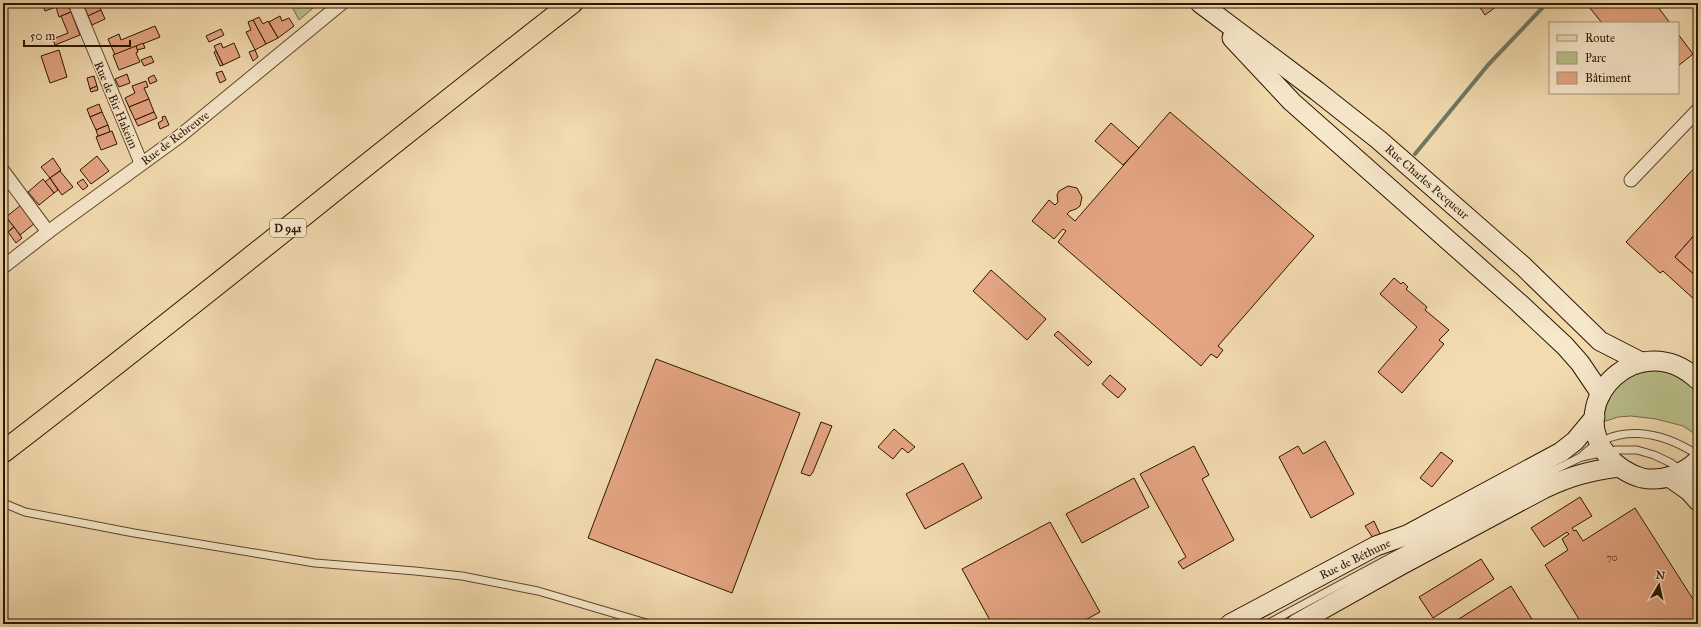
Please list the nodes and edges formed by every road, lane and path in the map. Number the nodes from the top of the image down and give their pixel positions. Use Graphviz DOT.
graph roads {
  1 [pos="75,3"];
  2 [pos="342,3"];
  3 [pos="572,3"];
  4 [pos="1203,6"];
  5 [pos="1698,110"];
  6 [pos="141,163"];
  7 [pos="3,171"];
  8 [pos="1631,180"];
  9 [pos="48,232"];
  10 [pos="3,267"];
  11 [pos="1641,362"];
  12 [pos="1694,373"];
  13 [pos="1600,394"];
  14 [pos="1595,417"];
  15 [pos="1602,447"];
  16 [pos="3,452"];
  17 [pos="1698,455"];
  18 [pos="1581,457"];
  19 [pos="1698,460"];
  20 [pos="1619,467"];
  21 [pos="1676,474"];
  22 [pos="1698,486"];
  23 [pos="1698,501"];
  24 [pos="3,504"];
  25 [pos="1239,623"];
  26 [pos="650,624"];
  27 [pos="1267,624"];
  28 [pos="1296,624"];
  1 -- 6 [label="street, Rue de Bir Hakeim"];
  2 -- 6 [label="street, Rue de Rebreuve"];
  3 -- 16 [label="main road, D 941"];
  4 -- 11 [label="main road, Rue Charles Pecqueur"];
  4 -- 13 [label="main road, Rue Charles Pecqueur"];
  5 -- 8 [label="street"];
  6 -- 9 [label="street, Rue de Rebreuve"];
  7 -- 9 [label="street"];
  9 -- 10 [label="street, Rue de Rebreuve"];
  11 -- 12 [label="main road"];
  11 -- 13 [label="main road"];
  13 -- 14 [label="main road"];
  14 -- 15 [label="main road"];
  14 -- 25 [label="main road, Rue de Béthune"];
  15 -- 17 [label="lane"];
  15 -- 18 [label="lane"];
  15 -- 18 [label="lane"];
  15 -- 20 [label="main road"];
  15 -- 21 [label="lane"];
  18 -- 27 [label="lane"];
  19 -- 21 [label="main road"];
  20 -- 21 [label="main road"];
  20 -- 28 [label="main road"];
  21 -- 22 [label="lane"];
  21 -- 23 [label="main road"];
  24 -- 26 [label="lane"];
}
